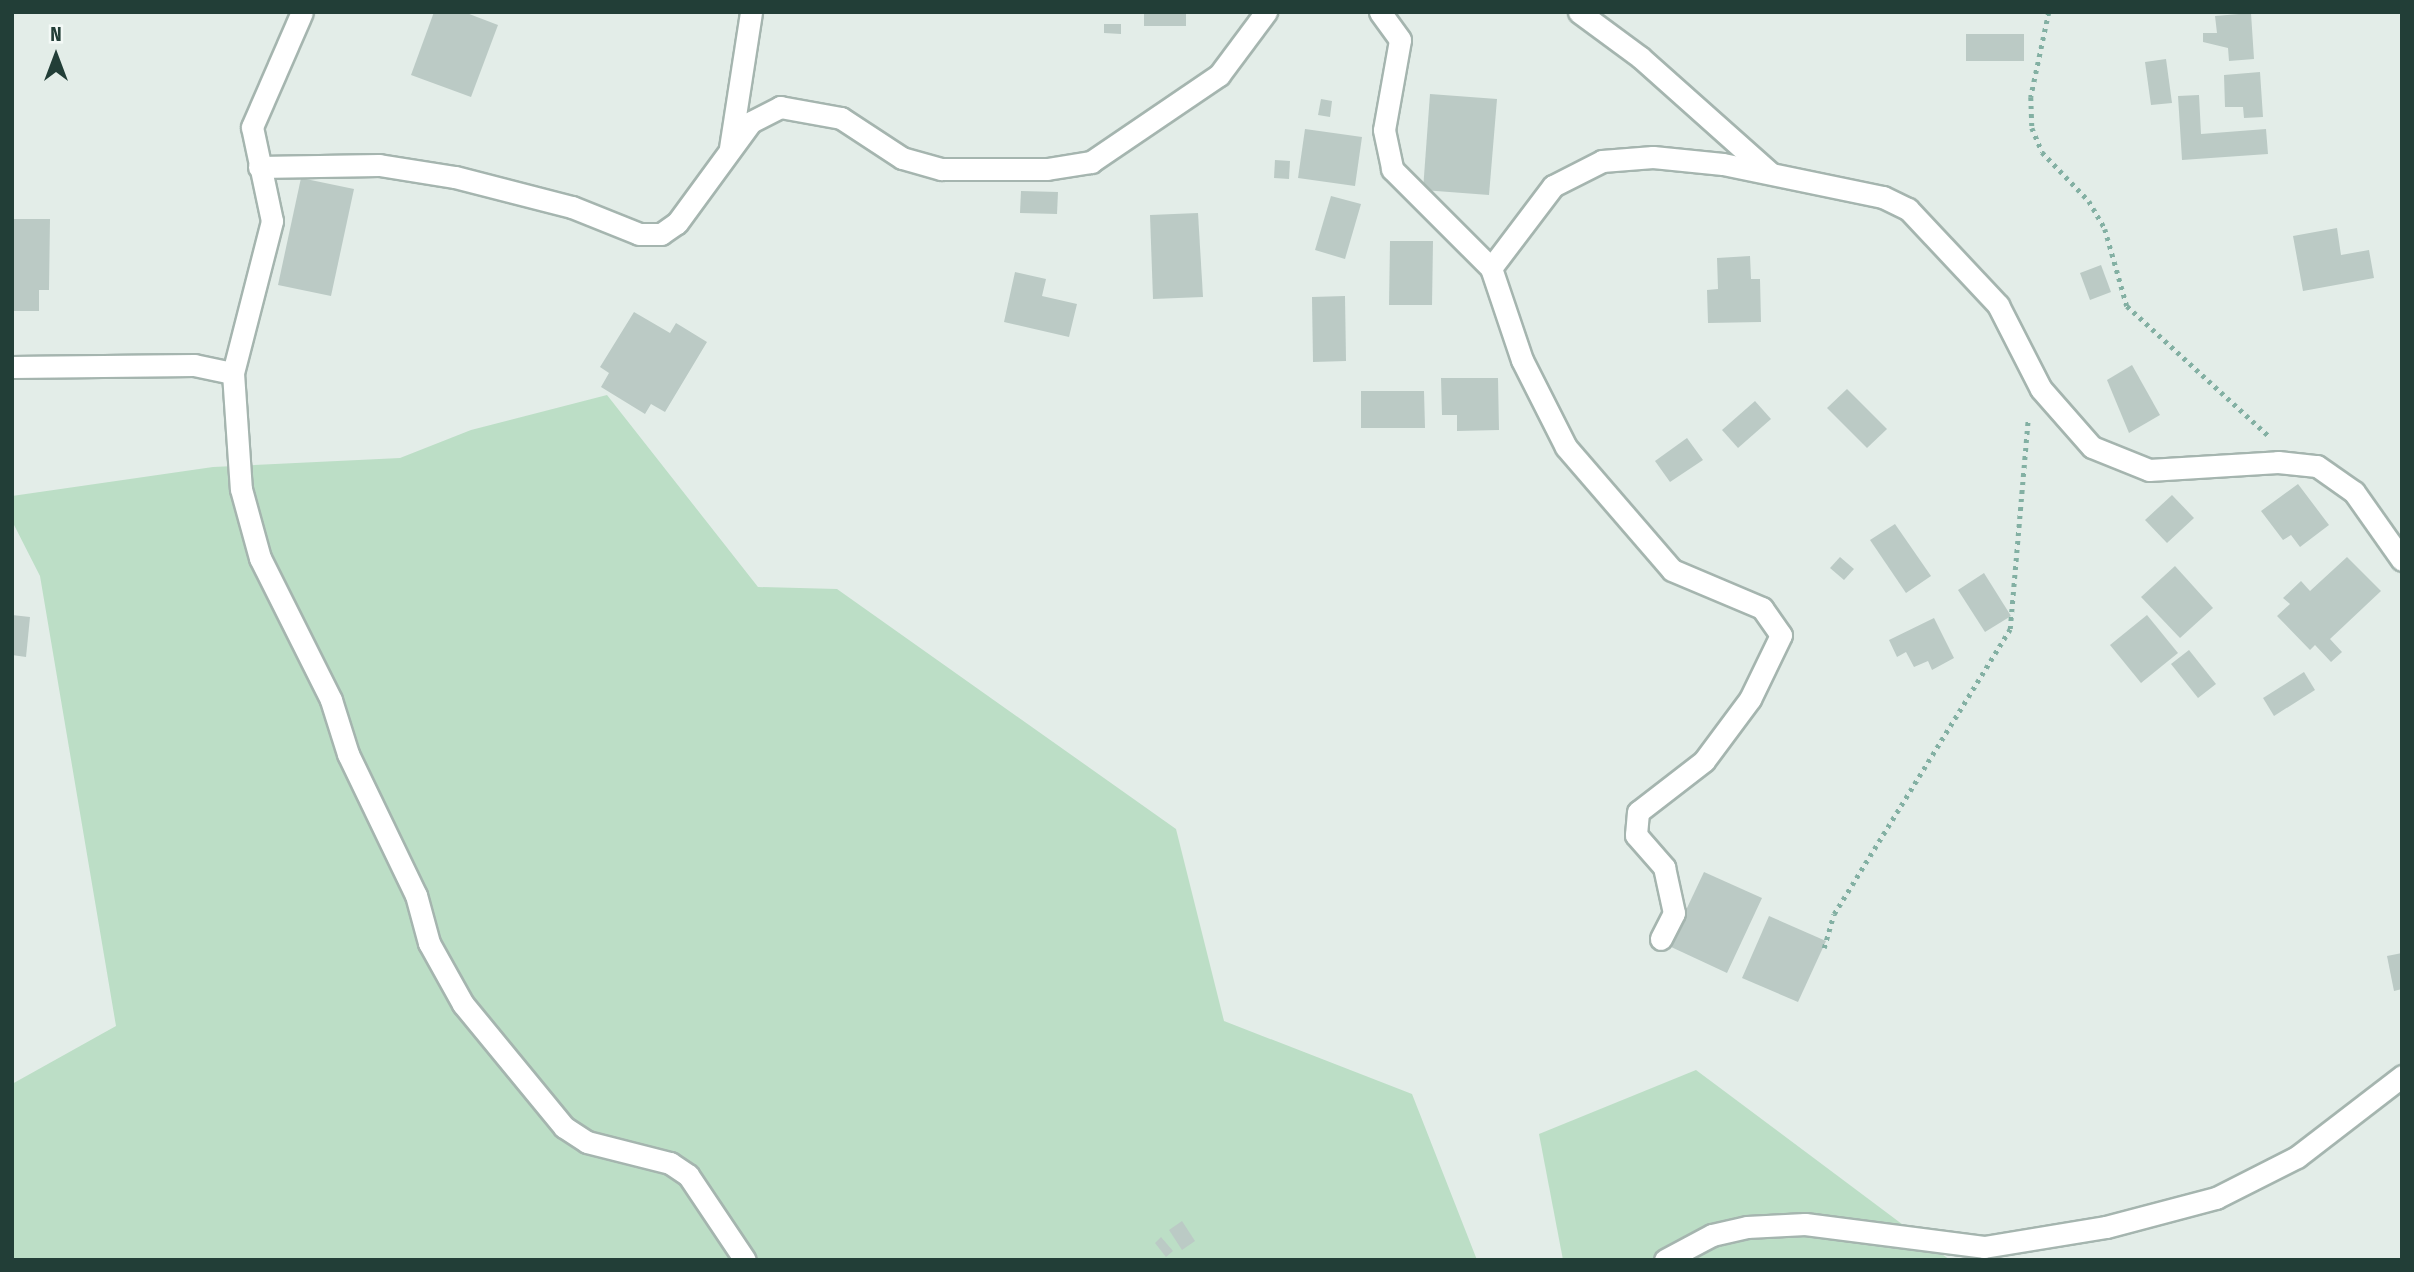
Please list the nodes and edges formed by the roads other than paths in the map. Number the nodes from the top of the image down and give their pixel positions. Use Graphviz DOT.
graph roads {
  1 [pos="302,12"];
  2 [pos="751,12"];
  3 [pos="1266,12"];
  4 [pos="1380,12"];
  5 [pos="1579,12"];
  6 [pos="730,150"];
  7 [pos="259,167"];
  8 [pos="1769,172"];
  9 [pos="1491,268"];
  10 [pos="12,367"];
  11 [pos="233,373"];
  12 [pos="2402,560"];
  13 [pos="1661,939"];
  14 [pos="2402,1076"];
  15 [pos="745,1260"];
  16 [pos="1665,1260"];
  1 -- 7 [label="street"];
  2 -- 6 [label="street"];
  3 -- 6 [label="street"];
  4 -- 9 [label="street"];
  5 -- 8 [label="street"];
  6 -- 7 [label="street"];
  7 -- 11 [label="street"];
  8 -- 9 [label="street"];
  8 -- 12 [label="street"];
  9 -- 13 [label="street"];
  10 -- 11 [label="street"];
  11 -- 15 [label="street"];
  14 -- 16 [label="street"];
}
